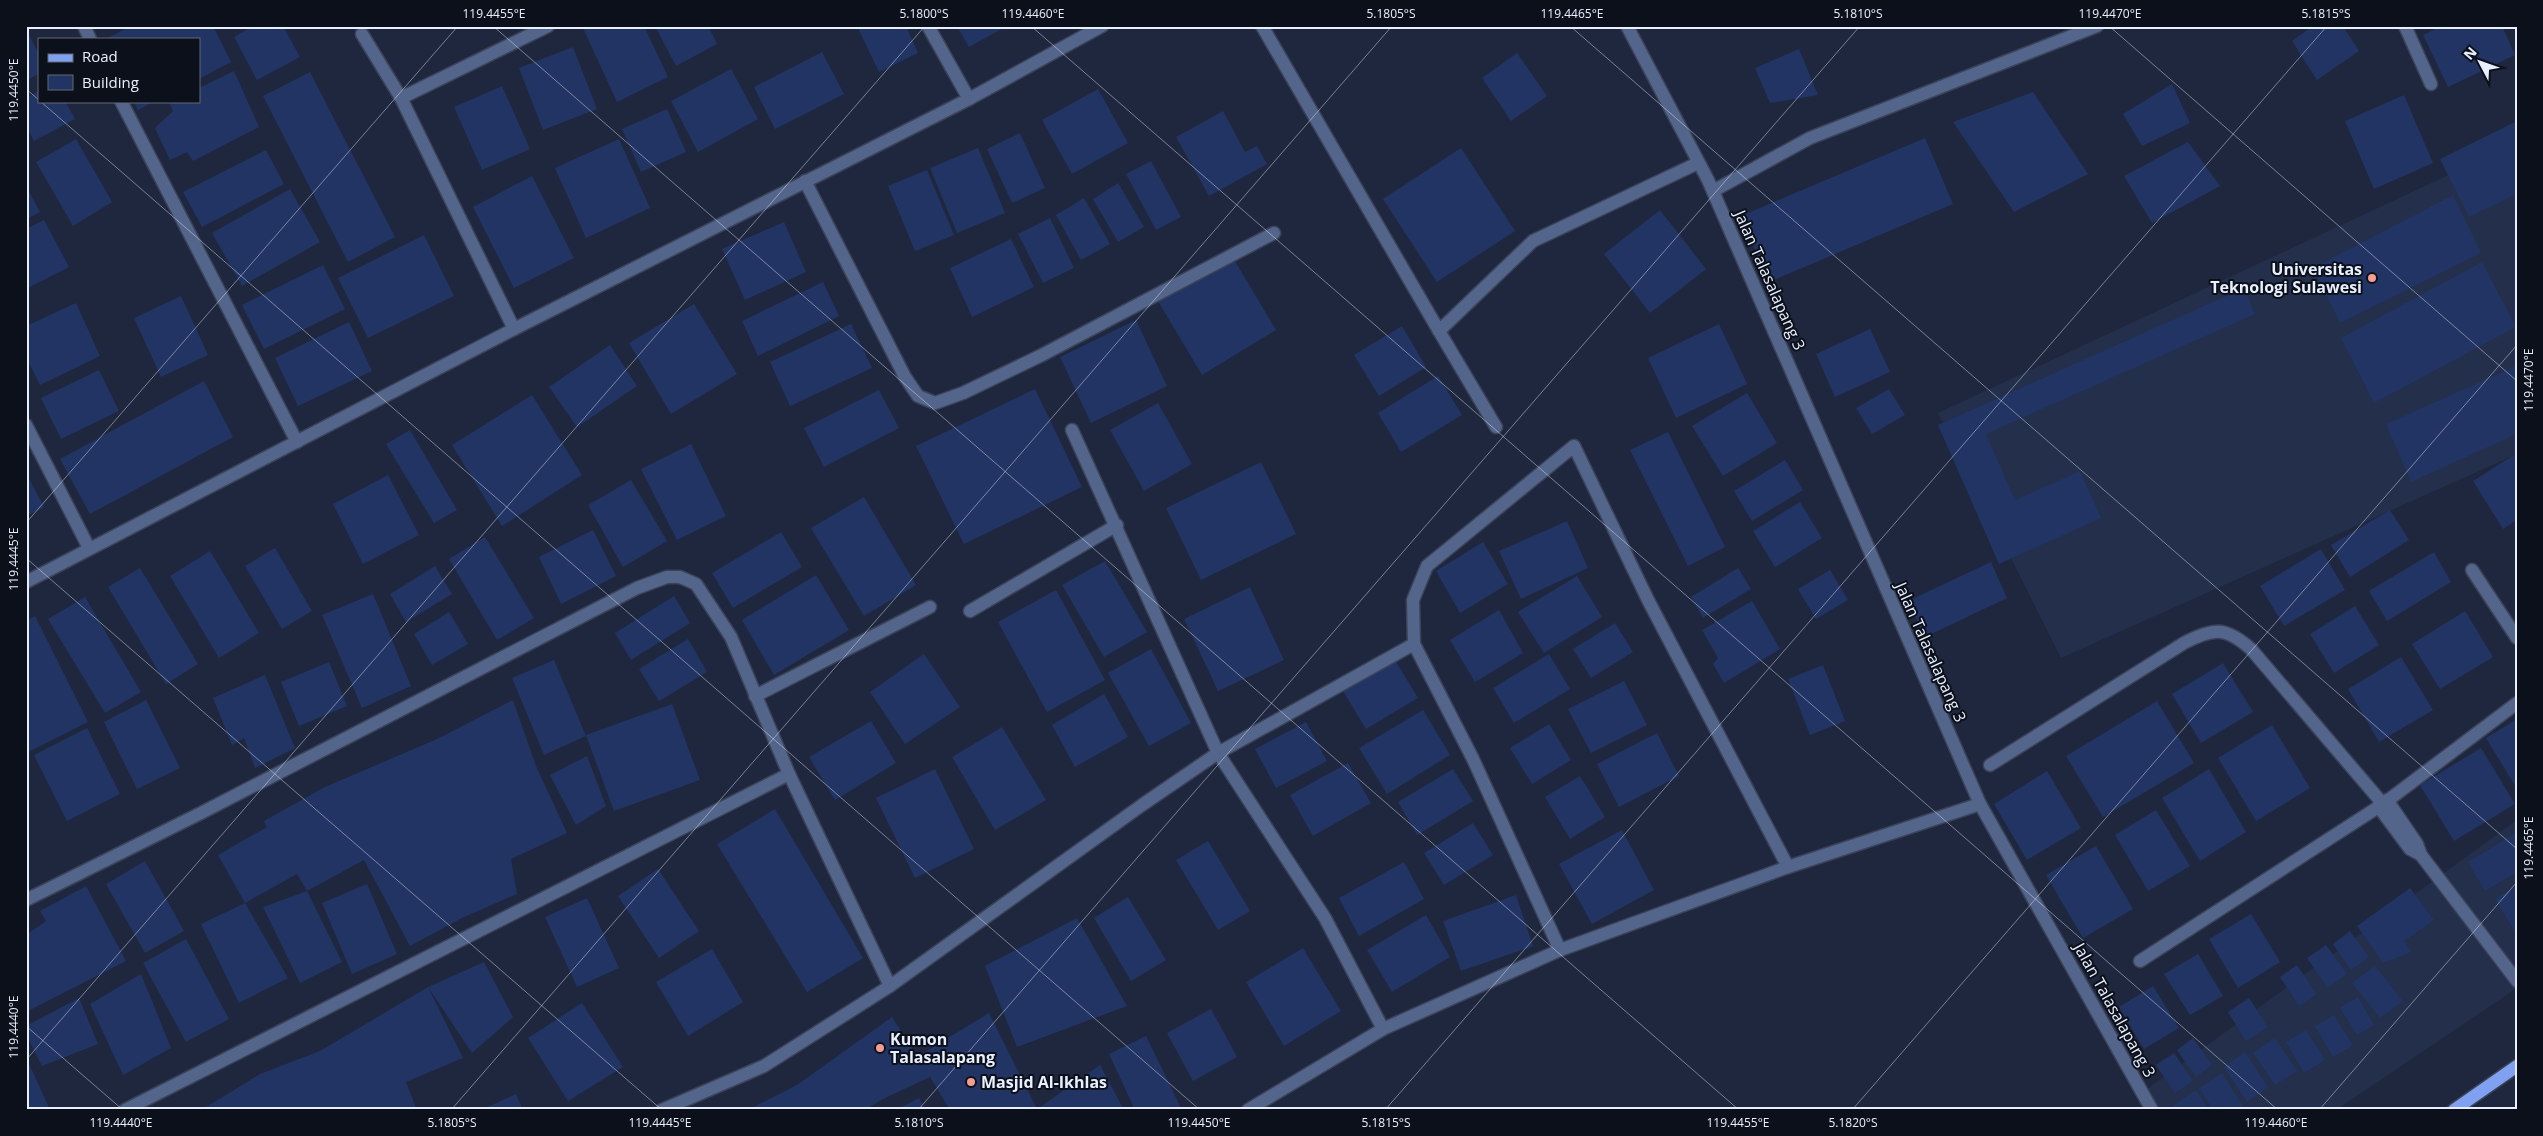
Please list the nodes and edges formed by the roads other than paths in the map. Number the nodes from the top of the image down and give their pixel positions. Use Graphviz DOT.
graph roads {
  1 [pos="84,26"];
  2 [pos="548,26"];
  3 [pos="928,26"];
  4 [pos="1102,26"];
  5 [pos="1262,26"];
  6 [pos="1627,26"];
  7 [pos="2097,26"];
  8 [pos="2405,26"];
  9 [pos="362,34"];
  10 [pos="90,38"];
  11 [pos="2431,84"];
  12 [pos="401,98"];
  13 [pos="968,99"];
  14 [pos="122,102"];
  15 [pos="1698,163"];
  16 [pos="804,181"];
  17 [pos="1713,191"];
  18 [pos="1274,233"];
  19 [pos="514,328"];
  20 [pos="1439,331"];
  21 [pos="26,425"];
  22 [pos="1496,427"];
  23 [pos="1072,430"];
  24 [pos="296,442"];
  25 [pos="1117,525"];
  26 [pos="89,548"];
  27 [pos="2472,570"];
  28 [pos="26,582"];
  29 [pos="930,607"];
  30 [pos="970,611"];
  31 [pos="2517,638"];
  32 [pos="1414,644"];
  33 [pos="755,696"];
  34 [pos="2517,703"];
  35 [pos="1218,753"];
  36 [pos="1990,764"];
  37 [pos="789,774"];
  38 [pos="2383,803"];
  39 [pos="1980,804"];
  40 [pos="1788,867"];
  41 [pos="26,900"];
  42 [pos="1560,950"];
  43 [pos="2140,960"];
  44 [pos="2517,981"];
  45 [pos="890,986"];
  46 [pos="1383,1030"];
  47 [pos="2517,1066"];
  48 [pos="125,1110"];
  49 [pos="662,1110"];
  50 [pos="1248,1110"];
  51 [pos="2152,1110"];
  52 [pos="2454,1110"];
  1 -- 10 [label="street"];
  2 -- 12 [label="street"];
  3 -- 13 [label="street"];
  4 -- 13 [label="street"];
  5 -- 20 [label="street"];
  6 -- 15 [label="street, Jalan Talasalapang 3"];
  7 -- 17 [label="street"];
  8 -- 11 [label="street"];
  9 -- 12 [label="street"];
  12 -- 19 [label="street"];
  13 -- 16 [label="street"];
  14 -- 24 [label="street"];
  15 -- 17 [label="street, Jalan Talasalapang 3"];
  15 -- 20 [label="street"];
  16 -- 18 [label="street"];
  16 -- 19 [label="street"];
  17 -- 39 [label="street, Jalan Talasalapang 3"];
  19 -- 24 [label="street"];
  20 -- 22 [label="street"];
  21 -- 26 [label="street"];
  23 -- 25 [label="street"];
  24 -- 26 [label="street"];
  25 -- 30 [label="street"];
  25 -- 35 [label="street"];
  26 -- 28 [label="street"];
  27 -- 31 [label="street"];
  29 -- 33 [label="street"];
  32 -- 35 [label="street"];
  32 -- 40 [label="street"];
  32 -- 42 [label="street"];
  33 -- 37 [label="street"];
  33 -- 41 [label="street"];
  34 -- 38 [label="street"];
  35 -- 45 [label="street"];
  35 -- 46 [label="street"];
  36 -- 38 [label="street"];
  37 -- 45 [label="street"];
  37 -- 48 [label="street"];
  38 -- 43 [label="street"];
  38 -- 44 [label="street"];
  39 -- 40 [label="street"];
  39 -- 51 [label="street, Jalan Talasalapang 3"];
  40 -- 42 [label="street"];
  42 -- 46 [label="street"];
  45 -- 49 [label="street"];
  46 -- 50 [label="street"];
  47 -- 52 [label="main road"];
}
